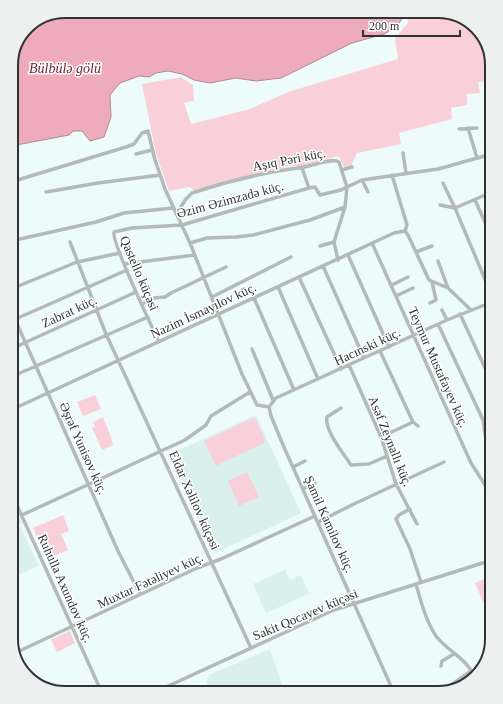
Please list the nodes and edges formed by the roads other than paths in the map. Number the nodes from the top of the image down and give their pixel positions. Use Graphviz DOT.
graph roads {
  1 [pos="468,128"];
  2 [pos="477,128"];
  3 [pos="459,129"];
  4 [pos="152,150"];
  5 [pos="403,153"];
  6 [pos="136,154"];
  7 [pos="485,156"];
  8 [pos="477,158"];
  9 [pos="352,167"];
  10 [pos="302,168"];
  11 [pos="342,170"];
  12 [pos="406,173"];
  13 [pos="160,175"];
  14 [pos="392,175"];
  15 [pos="18,180"];
  16 [pos="362,180"];
  17 [pos="443,183"];
  18 [pos="347,187"];
  19 [pos="309,188"];
  20 [pos="46,192"];
  21 [pos="368,192"];
  22 [pos="485,195"];
  23 [pos="475,200"];
  24 [pos="440,206"];
  25 [pos="345,207"];
  26 [pos="173,208"];
  27 [pos="455,208"];
  28 [pos="176,214"];
  29 [pos="485,222"];
  30 [pos="182,225"];
  31 [pos="405,231"];
  32 [pos="113,234"];
  33 [pos="18,239"];
  34 [pos="70,242"];
  35 [pos="334,242"];
  36 [pos="190,243"];
  37 [pos="372,244"];
  38 [pos="320,246"];
  39 [pos="432,246"];
  40 [pos="416,252"];
  41 [pos="120,254"];
  42 [pos="194,255"];
  43 [pos="348,255"];
  44 [pos="291,257"];
  45 [pos="338,260"];
  46 [pos="438,261"];
  47 [pos="77,262"];
  48 [pos="124,264"];
  49 [pos="323,266"];
  50 [pos="226,267"];
  51 [pos="127,270"];
  52 [pos="299,277"];
  53 [pos="408,277"];
  54 [pos="204,278"];
  55 [pos="485,279"];
  56 [pos="432,282"];
  57 [pos="392,285"];
  58 [pos="18,286"];
  59 [pos="87,287"];
  60 [pos="278,287"];
  61 [pos="413,288"];
  62 [pos="448,288"];
  63 [pos="136,292"];
  64 [pos="396,296"];
  65 [pos="212,297"];
  66 [pos="254,298"];
  67 [pos="430,303"];
  68 [pos="142,304"];
  69 [pos="485,304"];
  70 [pos="96,309"];
  71 [pos="442,310"];
  72 [pos="471,310"];
  73 [pos="218,314"];
  74 [pos="460,314"];
  75 [pos="148,317"];
  76 [pos="18,318"];
  77 [pos="447,320"];
  78 [pos="438,324"];
  79 [pos="18,329"];
  80 [pos="106,334"];
  81 [pos="414,335"];
  82 [pos="25,342"];
  83 [pos="159,342"];
  84 [pos="18,346"];
  85 [pos="389,347"];
  86 [pos="252,349"];
  87 [pos="380,351"];
  88 [pos="364,358"];
  89 [pos="120,360"];
  90 [pos="36,365"];
  91 [pos="349,365"];
  92 [pos="485,368"];
  93 [pos="341,369"];
  94 [pos="18,374"];
  95 [pos="318,379"];
  96 [pos="294,390"];
  97 [pos="250,392"];
  98 [pos="49,393"];
  99 [pos="273,400"];
  100 [pos="18,407"];
  101 [pos="269,407"];
  102 [pos="341,408"];
  103 [pos="413,422"];
  104 [pos="418,426"];
  105 [pos="484,429"];
  106 [pos="485,432"];
  107 [pos="381,437"];
  108 [pos="161,451"];
  109 [pos="387,456"];
  110 [pos="304,461"];
  111 [pos="444,462"];
  112 [pos="293,467"];
  113 [pos="88,484"];
  114 [pos="316,484"];
  115 [pos="396,484"];
  116 [pos="485,485"];
  117 [pos="303,489"];
  118 [pos="18,507"];
  119 [pos="410,509"];
  120 [pos="22,515"];
  121 [pos="315,516"];
  122 [pos="318,522"];
  123 [pos="417,524"];
  124 [pos="212,562"];
  125 [pos="485,562"];
  126 [pos="421,582"];
  127 [pos="416,584"];
  128 [pos="140,594"];
  129 [pos="354,603"];
  130 [pos="72,627"];
  131 [pos="251,648"];
  132 [pos="20,651"];
  133 [pos="454,654"];
  134 [pos="441,666"];
  135 [pos="471,671"];
  136 [pos="455,682"];
  137 [pos="99,686"];
  138 [pos="168,686"];
  139 [pos="391,686"];
  1 -- 2 [label="street"];
  1 -- 3 [label="street"];
  1 -- 8 [label="street"];
  4 -- 6 [label="street"];
  4 -- 13 [label="street"];
  4 -- 15 [label="street"];
  5 -- 12 [label="street"];
  7 -- 8 [label="street"];
  8 -- 12 [label="street"];
  9 -- 11 [label="street"];
  10 -- 11 [label="street, Aşıq Pəri küç."];
  10 -- 19 [label="street"];
  10 -- 28 [label="street, Aşıq Pəri küç."];
  11 -- 18 [label="street, Aşıq Pəri küç."];
  12 -- 14 [label="street"];
  13 -- 20 [label="street"];
  13 -- 26 [label="street"];
  14 -- 16 [label="street"];
  14 -- 31 [label="street"];
  16 -- 18 [label="street"];
  16 -- 21 [label="street"];
  17 -- 27 [label="street"];
  18 -- 19 [label="street"];
  18 -- 25 [label="street"];
  19 -- 30 [label="street, Əzim Əzimzadə küç."];
  22 -- 23 [label="street"];
  23 -- 27 [label="street"];
  23 -- 29 [label="street"];
  24 -- 27 [label="street"];
  25 -- 35 [label="street"];
  25 -- 36 [label="street"];
  26 -- 28 [label="street"];
  26 -- 33 [label="street, Əzim Əzimzadə küç."];
  27 -- 55 [label="street"];
  28 -- 30 [label="street"];
  30 -- 32 [label="street, Əzim Əzimzadə küç."];
  30 -- 36 [label="street"];
  31 -- 37 [label="street, Nazim İsmayılov küç."];
  31 -- 40 [label="street"];
  32 -- 41 [label="street, Qastello küçəsi"];
  34 -- 47 [label="street, Eldar Xəlilov küçəsi"];
  35 -- 38 [label="street"];
  35 -- 45 [label="street"];
  36 -- 42 [label="street"];
  37 -- 43 [label="street, Nazim İsmayılov küç."];
  37 -- 57 [label="street, Teymur Mustafayev küç."];
  39 -- 40 [label="street"];
  40 -- 56 [label="street"];
  41 -- 47 [label="street"];
  41 -- 48 [label="street, Qastello küçəsi"];
  42 -- 48 [label="street"];
  42 -- 54 [label="street"];
  43 -- 45 [label="street, Nazim İsmayılov küç."];
  43 -- 85 [label="street"];
  44 -- 65 [label="street"];
  45 -- 49 [label="street, Nazim İsmayılov küç."];
  46 -- 62 [label="street"];
  47 -- 58 [label="street"];
  47 -- 59 [label="street, Eldar Xəlilov küçəsi"];
  48 -- 51 [label="street, Qastello küçəsi"];
  49 -- 52 [label="street, Nazim İsmayılov küç."];
  49 -- 88 [label="street"];
  50 -- 54 [label="street"];
  51 -- 59 [label="street"];
  51 -- 63 [label="street, Qastello küçəsi"];
  52 -- 60 [label="street, Nazim İsmayılov küç."];
  52 -- 93 [label="street"];
  53 -- 57 [label="street"];
  54 -- 65 [label="street"];
  54 -- 68 [label="street"];
  56 -- 62 [label="street"];
  56 -- 67 [label="street"];
  57 -- 64 [label="street, Teymur Mustafayev küç."];
  59 -- 70 [label="street, Eldar Xəlilov küçəsi"];
  59 -- 76 [label="street"];
  60 -- 66 [label="street, Nazim İsmayılov küç."];
  60 -- 95 [label="street"];
  61 -- 64 [label="street"];
  62 -- 72 [label="street"];
  63 -- 68 [label="street, Qastello küçəsi"];
  63 -- 70 [label="street, Zabrat küç."];
  64 -- 81 [label="street, Teymur Mustafayev küç."];
  65 -- 73 [label="street"];
  66 -- 73 [label="street, Nazim İsmayılov küç."];
  66 -- 96 [label="street"];
  68 -- 75 [label="street, Qastello küçəsi"];
  69 -- 72 [label="street, Hacınski küç."];
  70 -- 80 [label="street, Eldar Xəlilov küçəsi"];
  70 -- 82 [label="street, Zabrat küç."];
  71 -- 77 [label="street"];
  72 -- 74 [label="street, Hacınski küç."];
  73 -- 83 [label="street, Nazim İsmayılov küç."];
  73 -- 97 [label="street"];
  74 -- 77 [label="street, Hacınski küç."];
  74 -- 92 [label="street"];
  75 -- 80 [label="street"];
  75 -- 83 [label="street, Qastello küçəsi"];
  77 -- 78 [label="street, Hacınski küç."];
  78 -- 81 [label="street, Hacınski küç."];
  78 -- 105 [label="street"];
  79 -- 82 [label="street, Əşrəf Yunisov küç."];
  80 -- 89 [label="street, Eldar Xəlilov küçəsi"];
  80 -- 90 [label="street"];
  81 -- 85 [label="street, Hacınski küç."];
  81 -- 116 [label="street, Teymur Mustafayev küç."];
  82 -- 84 [label="street, Zabrat küç."];
  82 -- 90 [label="street, Əşrəf Yunisov küç."];
  83 -- 89 [label="street, Nazim İsmayılov küç."];
  85 -- 87 [label="street, Hacınski küç."];
  86 -- 99 [label="street"];
  87 -- 88 [label="street, Hacınski küç."];
  87 -- 103 [label="street"];
  88 -- 91 [label="street, Hacınski küç."];
  89 -- 98 [label="street, Nazim İsmayılov küç."];
  89 -- 108 [label="street, Eldar Xəlilov küçəsi"];
  90 -- 94 [label="street"];
  90 -- 98 [label="street, Əşrəf Yunisov küç."];
  91 -- 93 [label="street, Hacınski küç."];
  91 -- 107 [label="street, Asəf Zeynallı küç."];
  93 -- 95 [label="street, Hacınski küç."];
  95 -- 96 [label="street, Hacınski küç."];
  96 -- 99 [label="street, Hacınski küç."];
  97 -- 101 [label="street"];
  97 -- 108 [label="street"];
  98 -- 100 [label="street, Nazim İsmayılov küç."];
  98 -- 113 [label="street, Əşrəf Yunisov küç."];
  99 -- 101 [label="street"];
  101 -- 112 [label="street, Şamil Kamilov küç."];
  102 -- 109 [label="street"];
  103 -- 104 [label="street"];
  103 -- 107 [label="street"];
  105 -- 106 [label="street"];
  107 -- 109 [label="street, Asəf Zeynallı küç."];
  108 -- 113 [label="street"];
  108 -- 124 [label="street, Eldar Xəlilov küçəsi"];
  109 -- 115 [label="street, Asəf Zeynallı küç."];
  110 -- 112 [label="street"];
  111 -- 115 [label="street"];
  112 -- 117 [label="street, Şamil Kamilov küç."];
  113 -- 120 [label="street"];
  113 -- 128 [label="street, Əşrəf Yunisov küç."];
  114 -- 117 [label="street"];
  115 -- 119 [label="street, Asəf Zeynallı küç."];
  115 -- 122 [label="street"];
  117 -- 121 [label="street, Şamil Kamilov küç."];
  118 -- 120 [label="street, Ruhulla Axundov küç."];
  119 -- 123 [label="street, Asəf Zeynallı küç."];
  119 -- 126 [label="street"];
  120 -- 130 [label="street, Ruhulla Axundov küç."];
  121 -- 122 [label="street, Şamil Kamilov küç."];
  121 -- 124 [label="street, Muxtar Fətəliyev küç."];
  122 -- 129 [label="street, Şamil Kamilov küç."];
  124 -- 128 [label="street, Muxtar Fətəliyev küç."];
  124 -- 131 [label="street, Eldar Xəlilov küçəsi"];
  125 -- 126 [label="street, Sakit Qocayev küçəsi"];
  126 -- 127 [label="street, Sakit Qocayev küçəsi"];
  127 -- 129 [label="street, Sakit Qocayev küçəsi"];
  127 -- 133 [label="street"];
  128 -- 130 [label="street, Muxtar Fətəliyev küç."];
  129 -- 131 [label="street, Sakit Qocayev küçəsi"];
  129 -- 139 [label="street, Şamil Kamilov küç."];
  130 -- 132 [label="street, Muxtar Fətəliyev küç."];
  130 -- 137 [label="street, Ruhulla Axundov küç."];
  131 -- 138 [label="street, Sakit Qocayev küçəsi"];
  133 -- 134 [label="street"];
  133 -- 135 [label="street"];
  135 -- 136 [label="street"];
}
